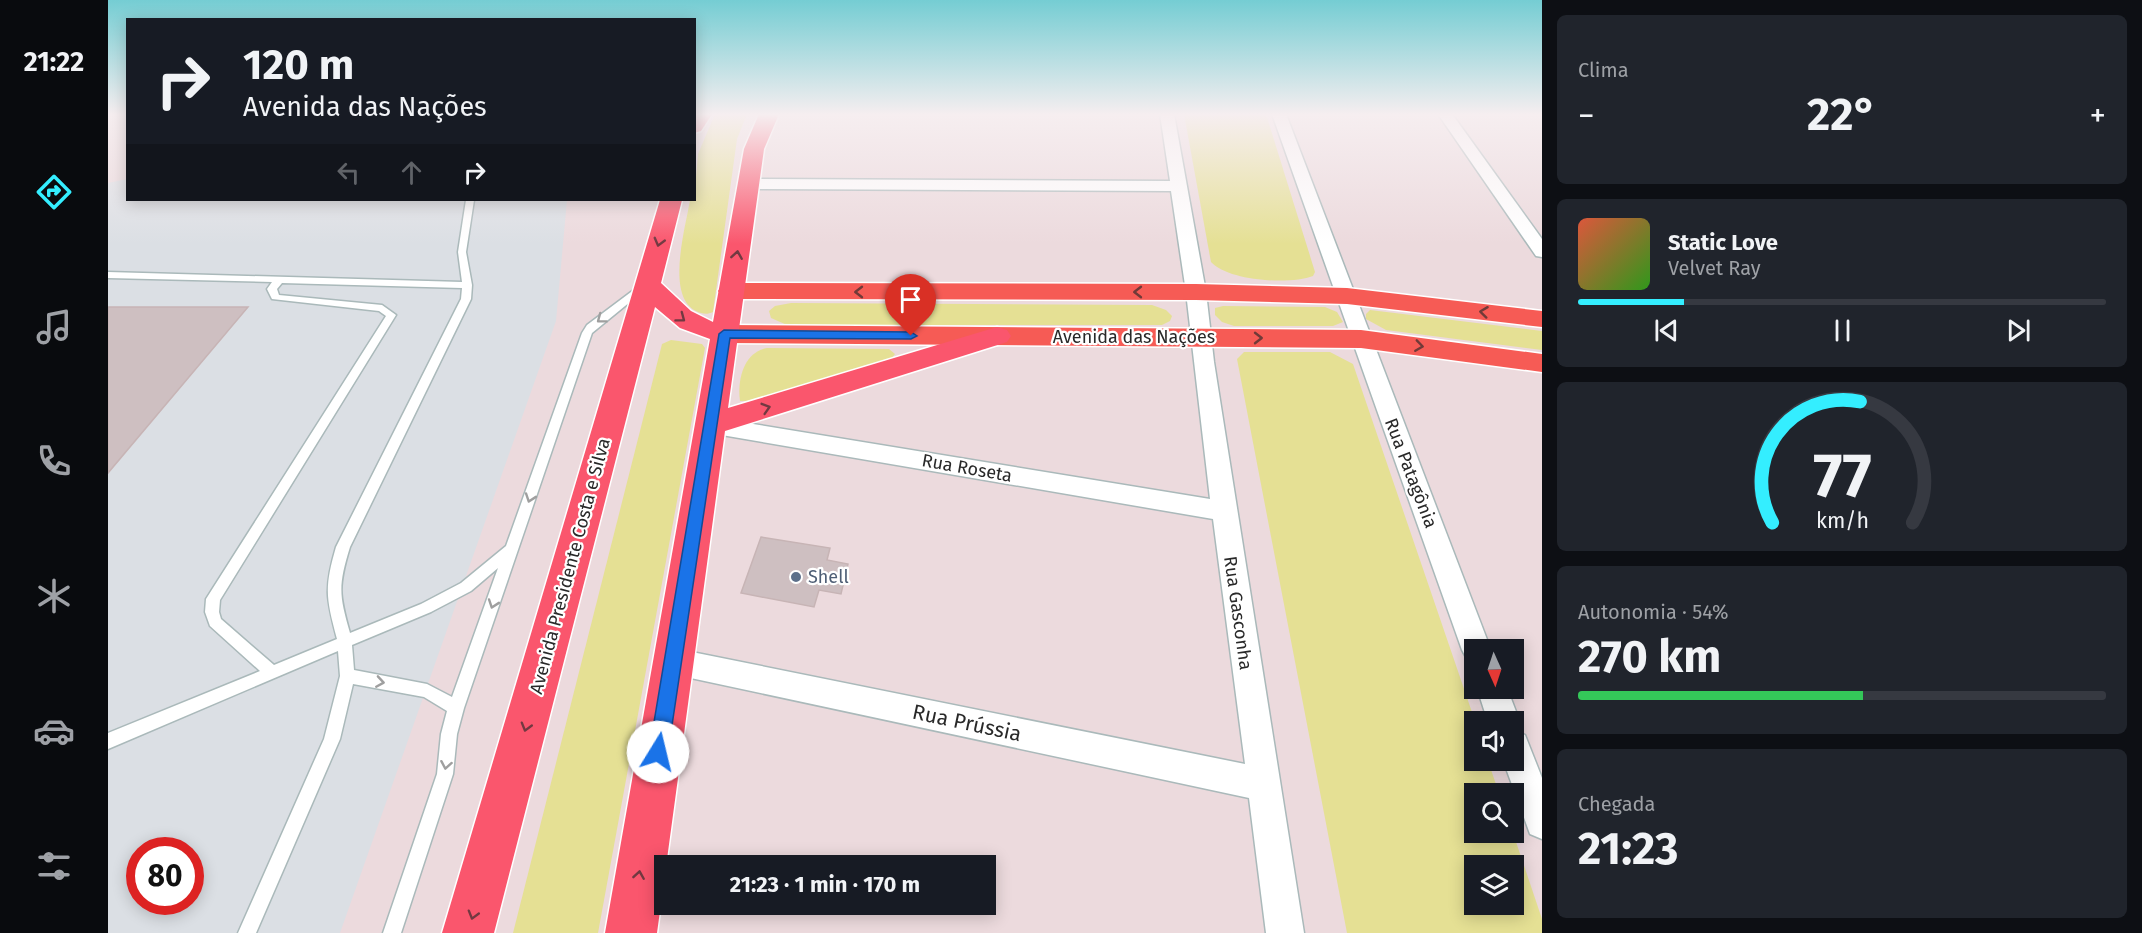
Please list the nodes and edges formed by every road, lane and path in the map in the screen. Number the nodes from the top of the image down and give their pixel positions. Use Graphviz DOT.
graph roads {
  1 [pos="753,158"];
  2 [pos="1174,158"];
  3 [pos="1295,158"];
  4 [pos="1476,158"];
  5 [pos="748,184"];
  6 [pos="1178,186"];
  7 [pos="470,201"];
  8 [pos="671,201"];
  9 [pos="1542,252"];
  10 [pos="108,275"];
  11 [pos="278,281"];
  12 [pos="648,284"];
  13 [pos="467,285"];
  14 [pos="731,291"];
  15 [pos="1196,292"];
  16 [pos="1347,296"];
  17 [pos="1542,319"];
  18 [pos="724,334"];
  19 [pos="997,336"];
  20 [pos="1199,338"];
  21 [pos="1361,339"];
  22 [pos="1542,363"];
  23 [pos="710,425"];
  24 [pos="1223,511"];
  25 [pos="512,549"];
  26 [pos="1473,639"];
  27 [pos="345,642"];
  28 [pos="672,661"];
  29 [pos="272,672"];
  30 [pos="348,676"];
  31 [pos="456,708"];
  32 [pos="108,741"];
  33 [pos="1523,771"];
  34 [pos="1262,784"];
  35 [pos="1542,822"];
  36 [pos="248,933"];
  37 [pos="392,933"];
  38 [pos="468,933"];
  39 [pos="631,933"];
  40 [pos="1285,933"];
  1 -- 5 [label="highway"];
  2 -- 6 [label="street, Rua Gasconha"];
  3 -- 16 [label="street, Rua Patagônia"];
  4 -- 9 [label="street"];
  5 -- 6 [label="street"];
  14 -- 5 [label="highway, one-way"];
  6 -- 15 [label="street, Rua Gasconha"];
  7 -- 13 [label="lane"];
  8 -- 12 [label="highway, Avenida Presidente Costa e Silva, one-way"];
  10 -- 11 [label="lane"];
  11 -- 13 [label="lane"];
  11 -- 29 [label="lane"];
  12 -- 18 [label="highway, one-way"];
  12 -- 25 [label="lane, one-way"];
  12 -- 38 [label="highway, Avenida Presidente Costa e Silva, one-way"];
  13 -- 27 [label="lane"];
  15 -- 14 [label="main road, one-way"];
  14 -- 18 [label="highway"];
  15 -- 16 [label="main road"];
  15 -- 20 [label="street, Rua Gasconha"];
  17 -- 16 [label="main road, one-way"];
  16 -- 21 [label="street, Rua Patagônia"];
  18 -- 19 [label="main road, Avenida das Nações"];
  18 -- 23 [label="highway"];
  19 -- 20 [label="main road, Avenida das Nações"];
  23 -- 19 [label="highway, one-way"];
  20 -- 21 [label="main road, Avenida das Nações, one-way"];
  20 -- 24 [label="street, Rua Gasconha"];
  21 -- 22 [label="main road, Avenida das Nações, one-way"];
  21 -- 26 [label="street, Rua Patagônia"];
  23 -- 24 [label="street, Rua Roseta"];
  23 -- 28 [label="highway"];
  24 -- 34 [label="street, Rua Gasconha"];
  25 -- 27 [label="lane"];
  25 -- 31 [label="lane, one-way"];
  27 -- 29 [label="lane"];
  27 -- 30 [label="lane"];
  28 -- 34 [label="street, Rua Prússia"];
  39 -- 28 [label="highway, one-way"];
  29 -- 32 [label="lane"];
  30 -- 31 [label="lane, one-way"];
  30 -- 36 [label="lane"];
  31 -- 37 [label="lane, one-way"];
  33 -- 35 [label="street"];
  34 -- 40 [label="street, Rua Gasconha"];
}
